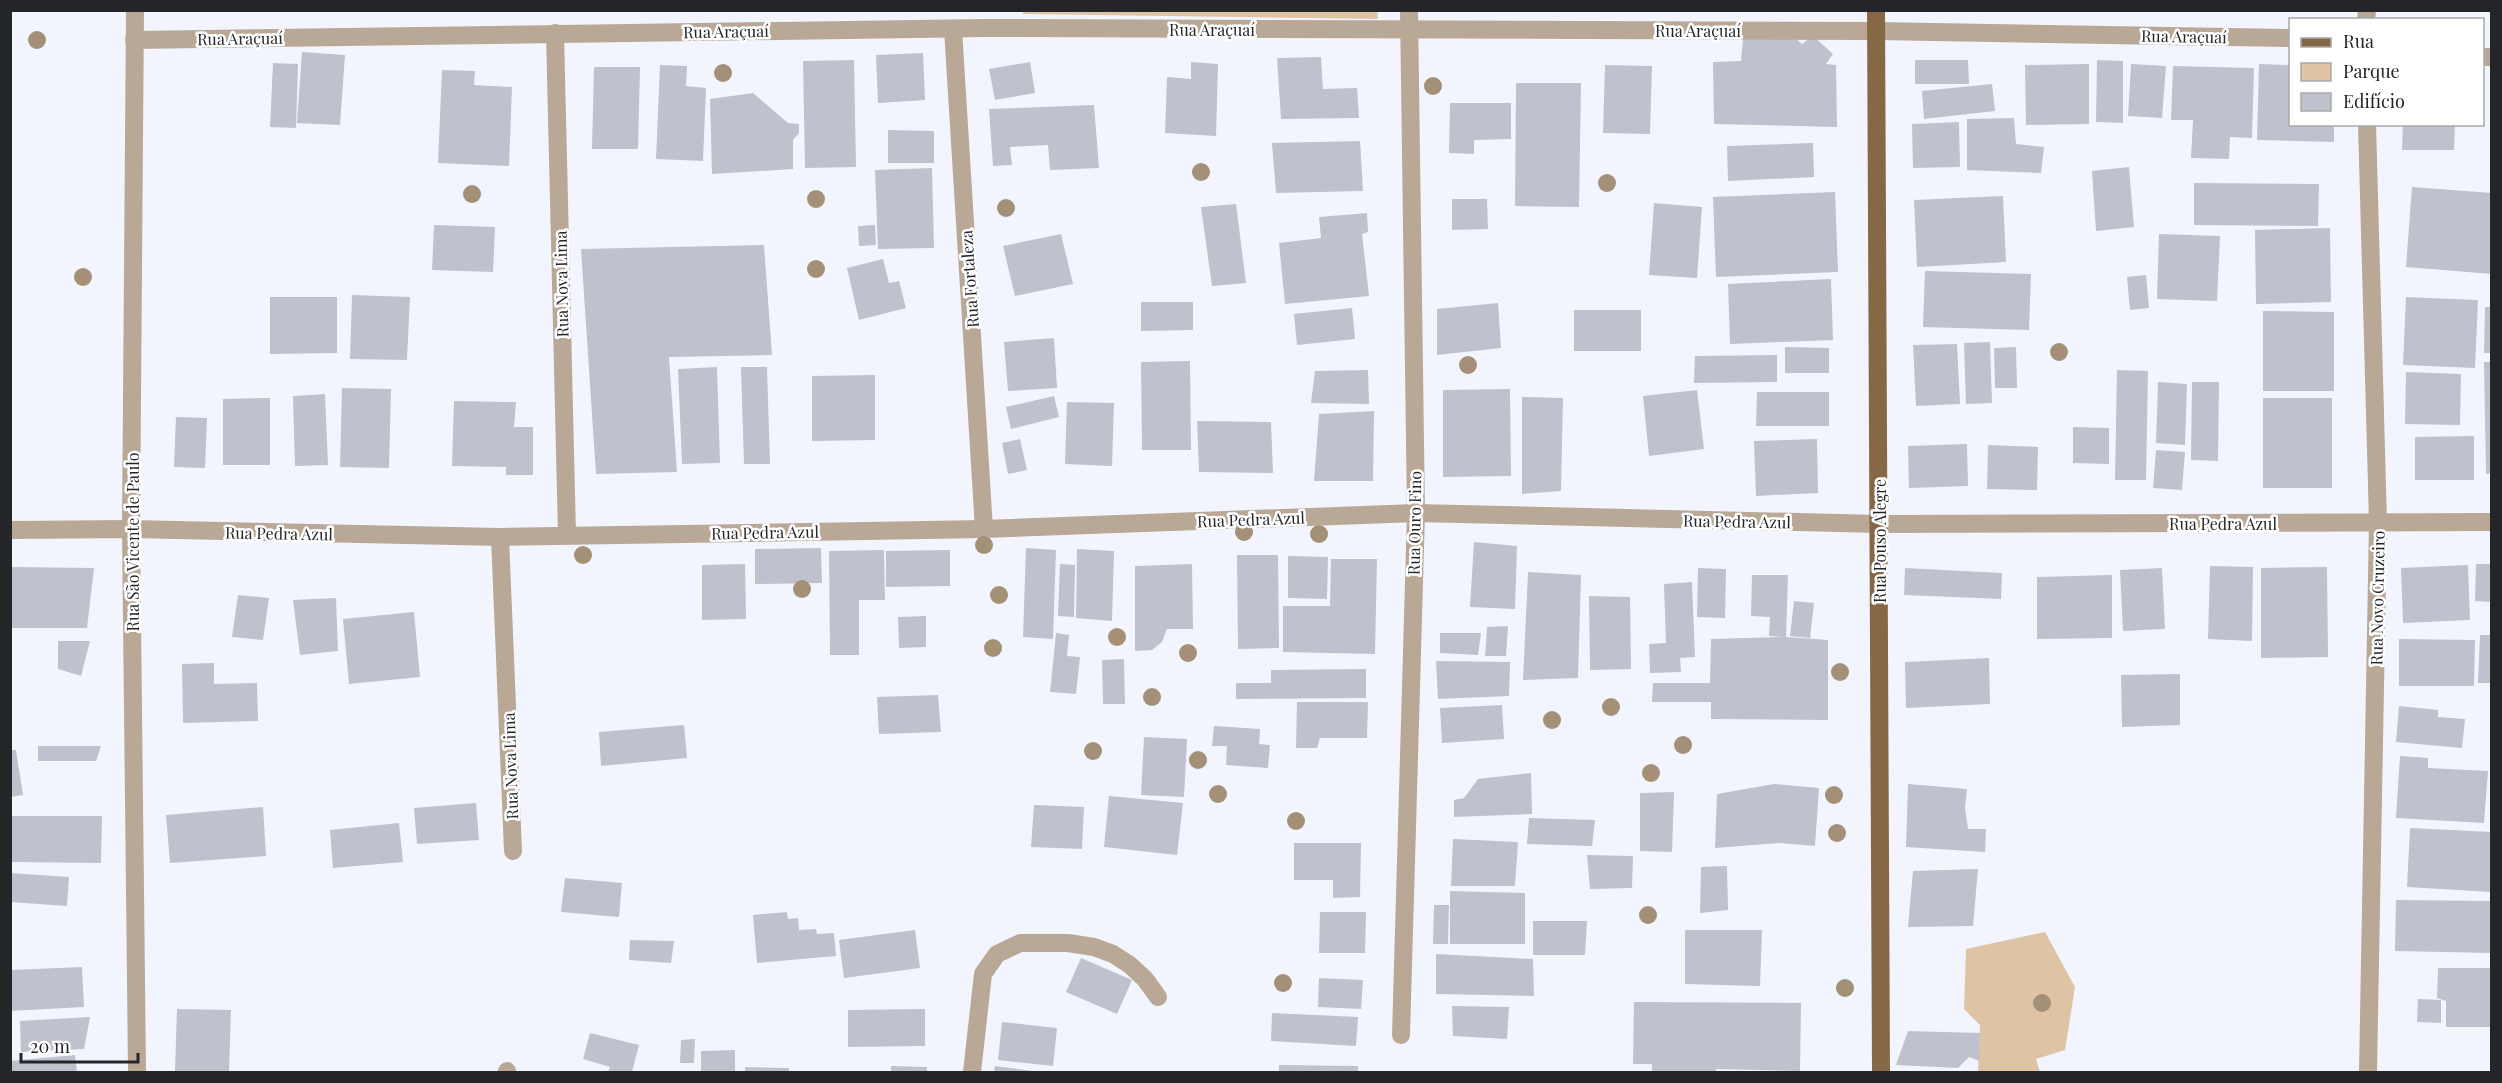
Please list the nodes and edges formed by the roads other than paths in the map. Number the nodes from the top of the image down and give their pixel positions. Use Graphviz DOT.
graph roads {
  1 [pos="135,10"];
  2 [pos="1409,10"];
  3 [pos="1876,10"];
  4 [pos="985,20"];
  5 [pos="953,29"];
  6 [pos="1409,30"];
  7 [pos="1876,31"];
  8 [pos="555,33"];
  9 [pos="2289,38"];
  10 [pos="134,40"];
  11 [pos="2367,126"];
  12 [pos="1416,513"];
  13 [pos="2378,522"];
  14 [pos="2492,522"];
  15 [pos="1879,524"];
  16 [pos="131,529"];
  17 [pos="984,529"];
  18 [pos="10,530"];
  19 [pos="567,535"];
  20 [pos="500,537"];
  21 [pos="513,851"];
  22 [pos="1158,997"];
  23 [pos="1401,1035"];
  24 [pos="137,1072"];
  25 [pos="972,1072"];
  26 [pos="1881,1072"];
  27 [pos="2368,1072"];
  1 -- 10 [label="street, Rua São Vicente de Paulo"];
  2 -- 6 [label="street, Rua Ouro Fino"];
  3 -- 7 [label="main road, Rua Pouso Alegre"];
  4 -- 5 [label="street, Rua Araçuaí"];
  4 -- 6 [label="street, Rua Araçuaí"];
  5 -- 8 [label="street, Rua Araçuaí"];
  5 -- 17 [label="street, Rua Fortaleza"];
  6 -- 7 [label="street, Rua Araçuaí"];
  6 -- 12 [label="street, Rua Ouro Fino"];
  7 -- 9 [label="street, Rua Araçuaí"];
  7 -- 15 [label="main road, Rua Pouso Alegre"];
  8 -- 10 [label="street, Rua Araçuaí"];
  8 -- 19 [label="street, Rua Nova Lima"];
  10 -- 16 [label="street, Rua São Vicente de Paulo"];
  11 -- 13 [label="street, Rua Novo Cruzeiro"];
  12 -- 15 [label="street, Rua Pedra Azul"];
  12 -- 17 [label="street, Rua Pedra Azul"];
  12 -- 23 [label="street, Rua Ouro Fino"];
  13 -- 14 [label="street, Rua Pedra Azul"];
  13 -- 15 [label="street, Rua Pedra Azul"];
  13 -- 27 [label="street, Rua Novo Cruzeiro"];
  15 -- 26 [label="main road, Rua Pouso Alegre"];
  16 -- 18 [label="street, Rua Pedra Azul"];
  16 -- 20 [label="street, Rua Pedra Azul"];
  16 -- 24 [label="street, Rua São Vicente de Paulo"];
  17 -- 19 [label="street, Rua Pedra Azul"];
  19 -- 20 [label="street, Rua Pedra Azul"];
  20 -- 21 [label="street, Rua Nova Lima"];
  22 -- 25 [label="street"];
}
